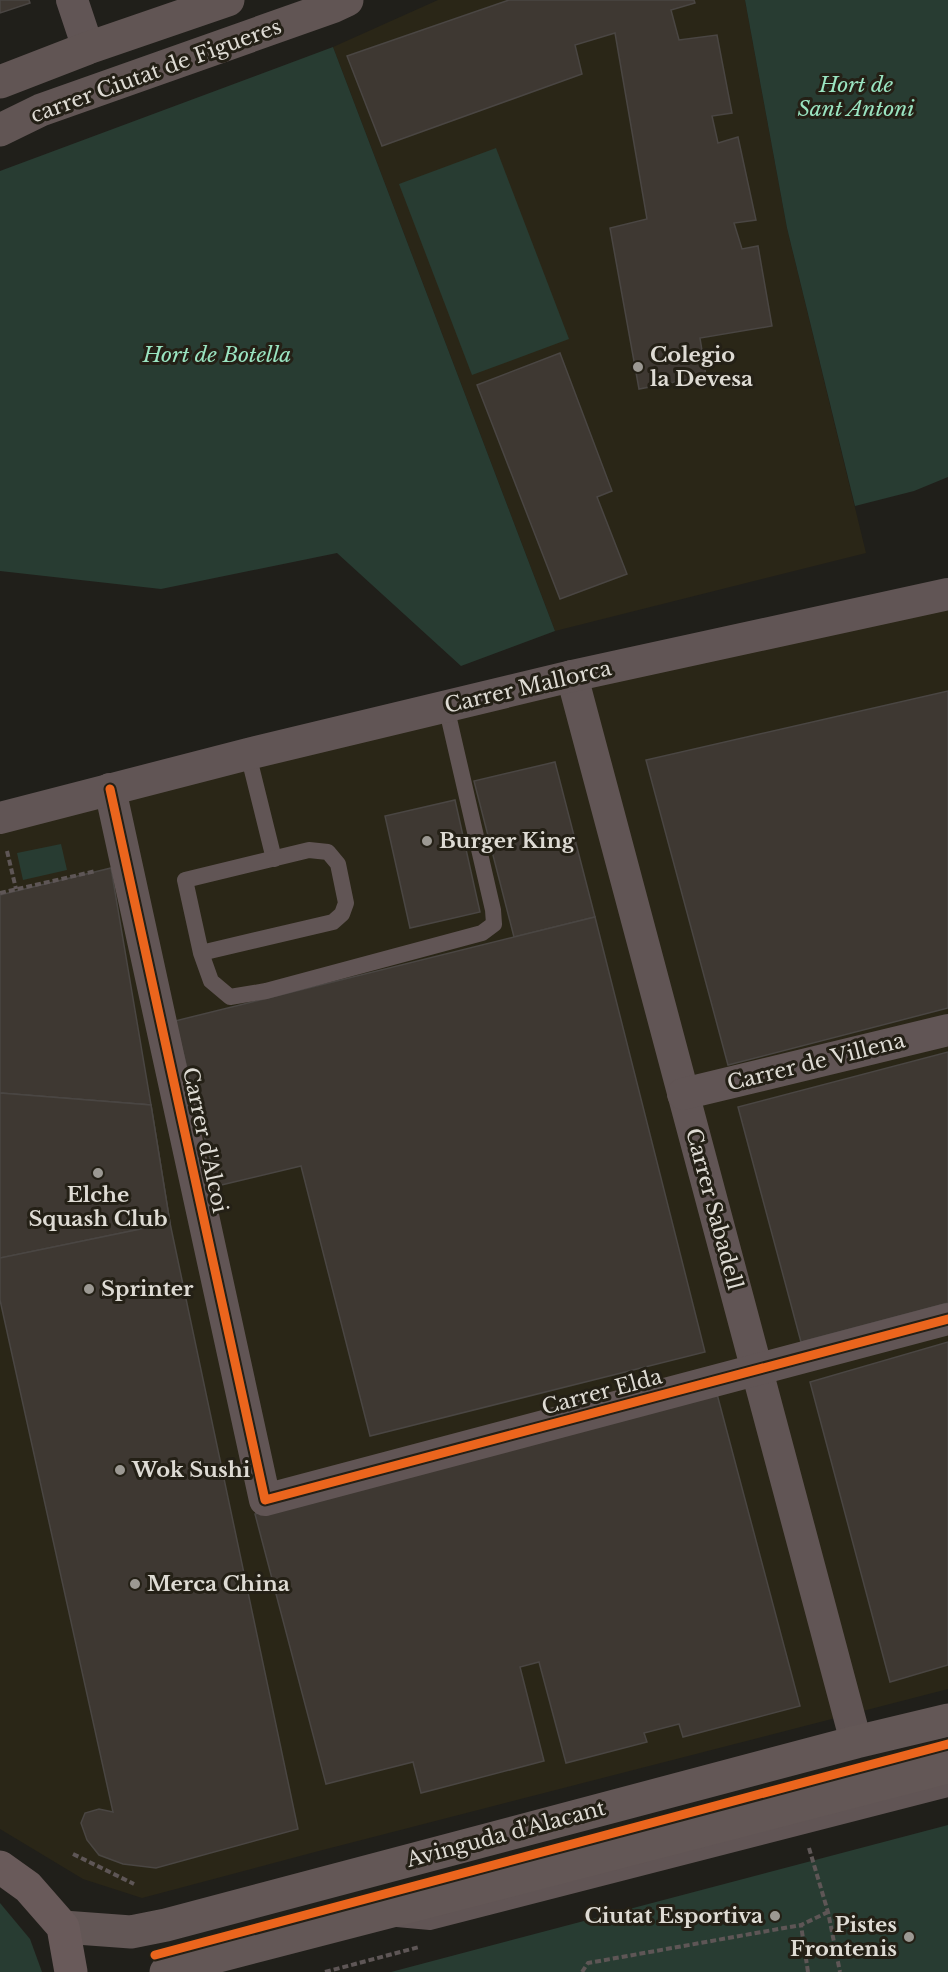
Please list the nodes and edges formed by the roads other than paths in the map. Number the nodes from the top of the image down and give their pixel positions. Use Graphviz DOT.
graph roads {
  1 [pos="72,0"];
  2 [pos="228,0"];
  3 [pos="346,0"];
  4 [pos="88,48"];
  5 [pos="0,82"];
  6 [pos="0,130"];
  7 [pos="948,594"];
  8 [pos="572,676"];
  9 [pos="446,706"];
  10 [pos="248,754"];
  11 [pos="110,789"];
  12 [pos="0,809"];
  13 [pos="0,818"];
  14 [pos="274,858"];
  15 [pos="201,953"];
  16 [pos="948,1030"];
  17 [pos="683,1094"];
  18 [pos="948,1319"];
  19 [pos="757,1370"];
  20 [pos="265,1500"];
  21 [pos="948,1720"];
  22 [pos="856,1742"];
  23 [pos="948,1767"];
  24 [pos="948,1789"];
  25 [pos="0,1867"];
  26 [pos="372,1916"];
  27 [pos="63,1927"];
  28 [pos="213,1965"];
  29 [pos="71,1972"];
  30 [pos="166,1972"];
  1 -- 4 [label="street"];
  2 -- 4 [label="main road, carrer Ciutat de Figueres"];
  3 -- 6 [label="main road, carrer Ciutat de Figueres"];
  4 -- 5 [label="main road, carrer Ciutat de Figueres"];
  7 -- 8 [label="street, Carrer Mallorca"];
  8 -- 9 [label="street, Carrer Mallorca"];
  8 -- 17 [label="street, Carrer Sabadell"];
  9 -- 10 [label="street, Carrer Mallorca"];
  9 -- 15 [label="lane"];
  10 -- 11 [label="street, Carrer Mallorca"];
  10 -- 14 [label="lane"];
  11 -- 12 [label="street, Carrer Mallorca"];
  11 -- 13 [label="street, Carrer Mallorca"];
  11 -- 20 [label="street, Carrer d'Alcoi"];
  14 -- 15 [label="lane"];
  14 -- 15 [label="lane"];
  16 -- 17 [label="street, Carrer de Villena"];
  17 -- 19 [label="street, Carrer Sabadell"];
  18 -- 19 [label="street, Carrer Elda"];
  19 -- 20 [label="street, Carrer Elda"];
  19 -- 22 [label="street, Carrer Sabadell"];
  21 -- 22 [label="main road, Avinguda d'Alacant"];
  22 -- 27 [label="main road, Avinguda d'Alacant"];
  23 -- 26 [label="main road"];
  24 -- 26 [label="lane"];
  25 -- 27 [label="highway"];
  26 -- 28 [label="main road"];
  27 -- 29 [label="highway"];
  28 -- 30 [label="main road"];
}
